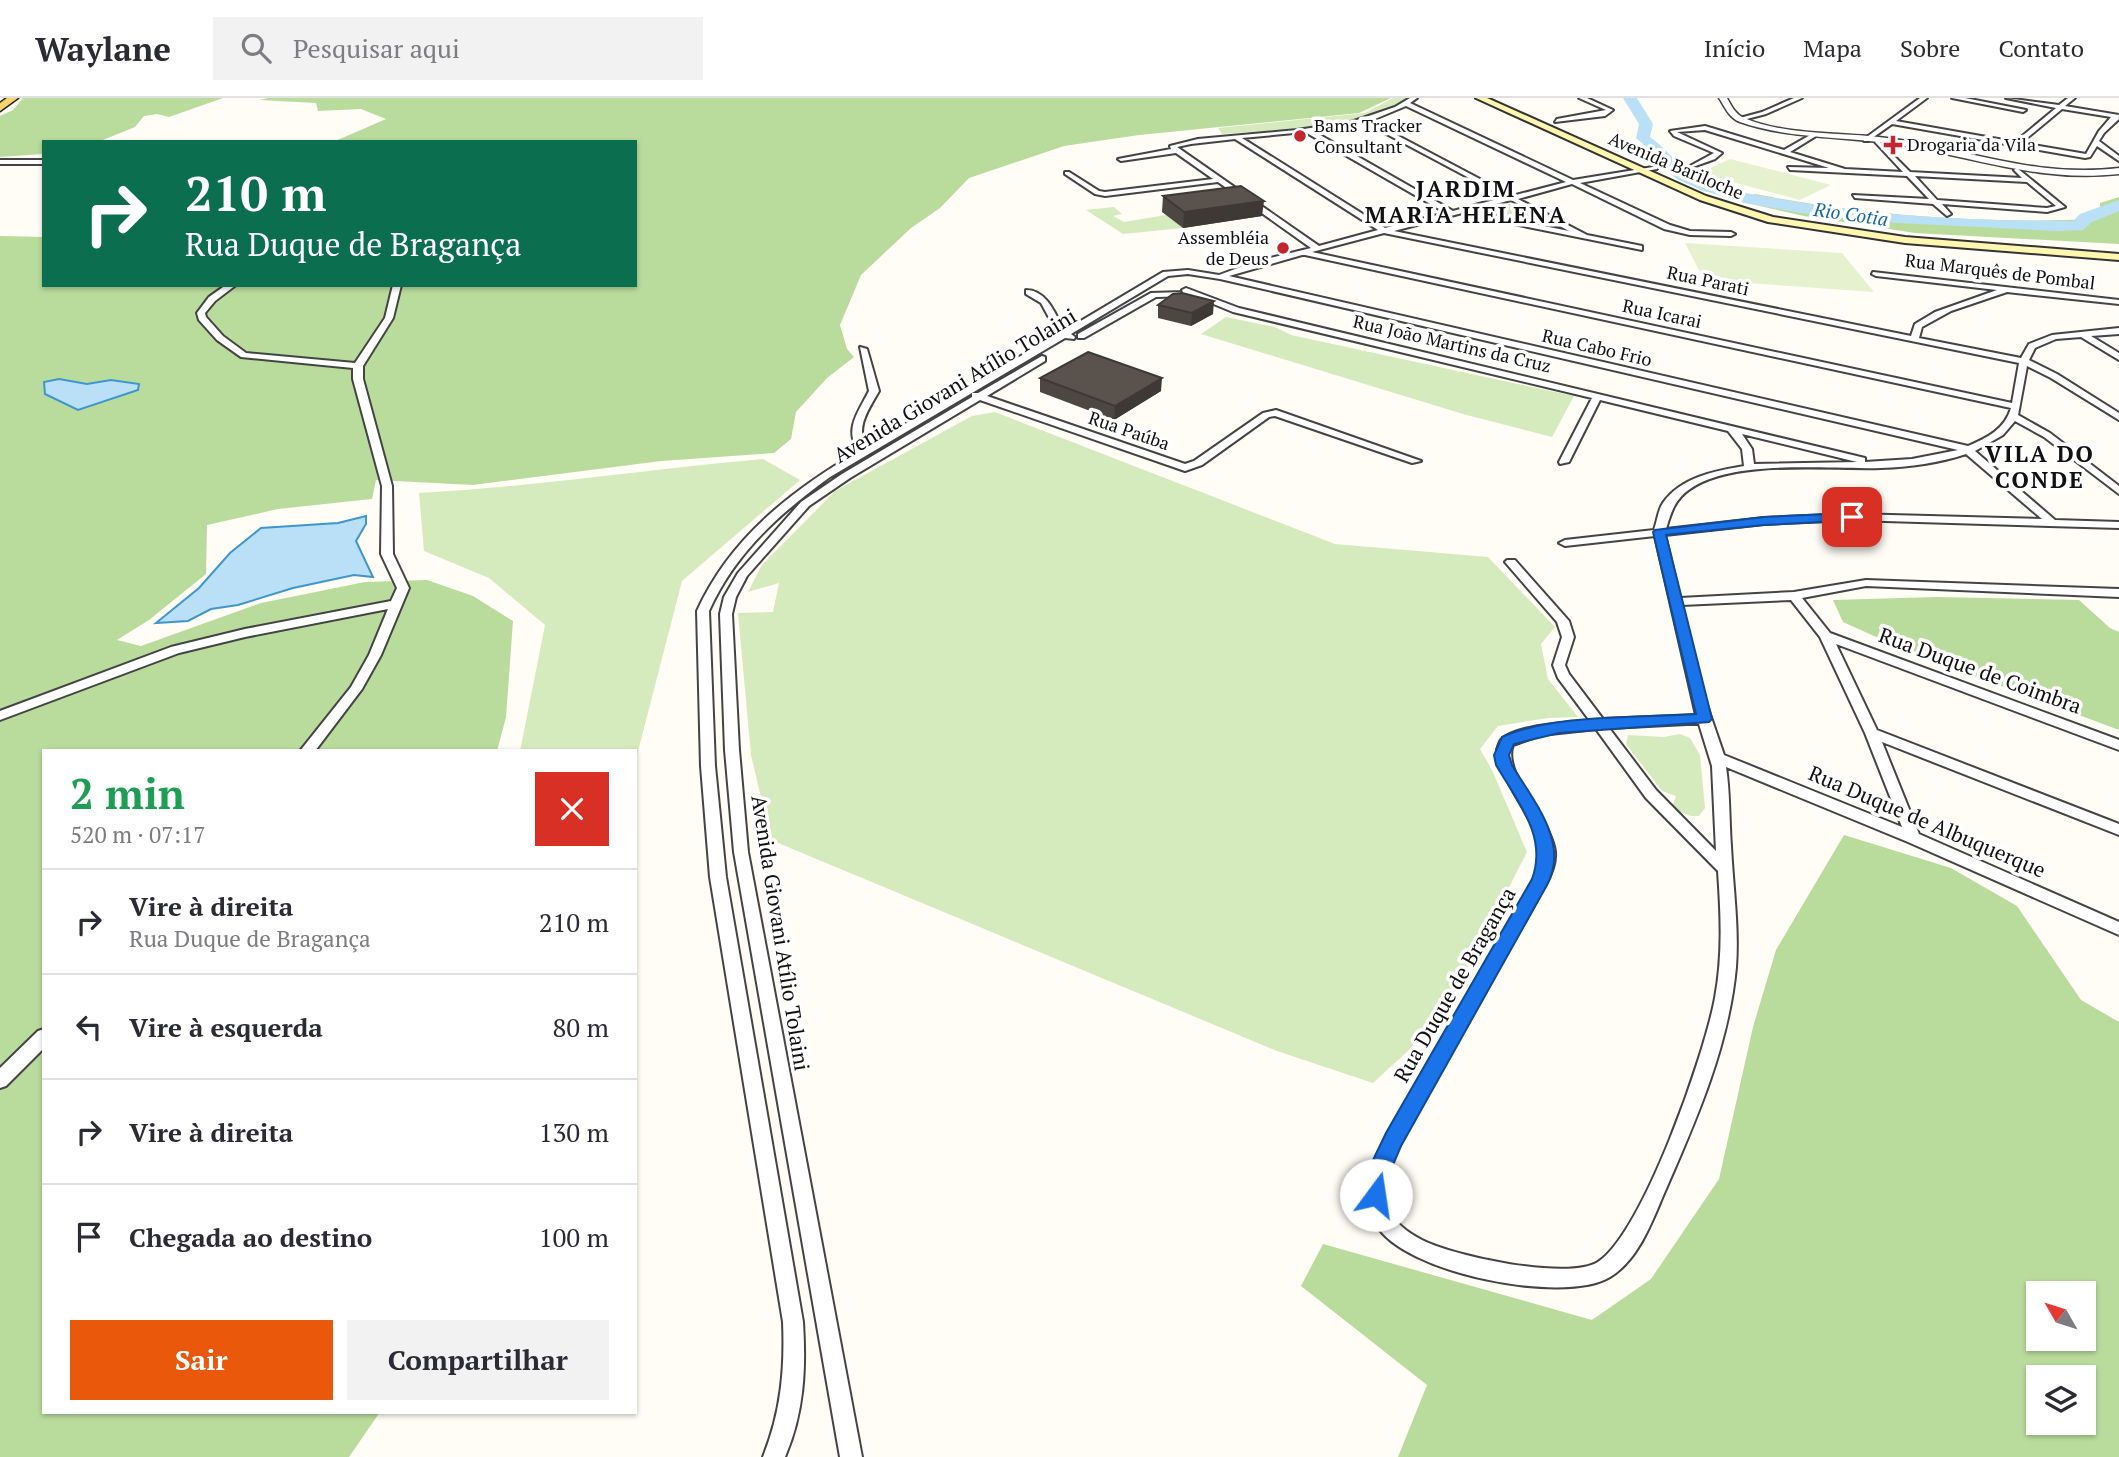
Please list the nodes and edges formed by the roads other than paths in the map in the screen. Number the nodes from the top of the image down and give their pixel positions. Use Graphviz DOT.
graph roads {
  1 [pos="13,98"];
  2 [pos="1480,98"];
  3 [pos="1505,98"];
  4 [pos="1582,98"];
  5 [pos="1723,98"];
  6 [pos="1799,98"];
  7 [pos="1924,98"];
  8 [pos="1955,98"];
  9 [pos="2014,98"];
  10 [pos="2072,98"];
  11 [pos="1411,101"];
  12 [pos="2061,107"];
  13 [pos="0,108"];
  14 [pos="2050,115"];
  15 [pos="2117,117"];
  16 [pos="1739,119"];
  17 [pos="1366,121"];
  18 [pos="1556,121"];
  19 [pos="1890,121"];
  20 [pos="1304,129"];
  21 [pos="1814,135"];
  22 [pos="1236,137"];
  23 [pos="1866,140"];
  24 [pos="1877,141"];
  25 [pos="2095,142"];
  26 [pos="2015,145"];
  27 [pos="1765,146"];
  28 [pos="1174,148"];
  29 [pos="1738,148"];
  30 [pos="1725,149"];
  31 [pos="1711,150"];
  32 [pos="1785,152"];
  33 [pos="1121,159"];
  34 [pos="2119,159"];
  35 [pos="0,162"];
  36 [pos="42,162"];
  37 [pos="1657,167"];
  38 [pos="1692,167"];
  39 [pos="1790,168"];
  40 [pos="1639,170"];
  41 [pos="1843,170"];
  42 [pos="2017,170"];
  43 [pos="2119,171"];
  44 [pos="1067,173"];
  45 [pos="1910,174"];
  46 [pos="1218,180"];
  47 [pos="2030,180"];
  48 [pos="1573,182"];
  49 [pos="1855,196"];
  50 [pos="1515,198"];
  51 [pos="1936,202"];
  52 [pos="1463,212"];
  53 [pos="1453,214"];
  54 [pos="1947,214"];
  55 [pos="1552,219"];
  56 [pos="1536,227"];
  57 [pos="1384,231"];
  58 [pos="1731,234"];
  59 [pos="1585,237"];
  60 [pos="1317,248"];
  61 [pos="1639,248"];
  62 [pos="1986,248"];
  63 [pos="2119,248"];
  64 [pos="1302,252"];
  65 [pos="2119,257"];
  66 [pos="2119,267"];
  67 [pos="1876,274"];
  68 [pos="1220,276"];
  69 [pos="1165,279"];
  70 [pos="229,287"];
  71 [pos="397,287"];
  72 [pos="2009,290"];
  73 [pos="1029,292"];
  74 [pos="1192,294"];
  75 [pos="2119,302"];
  76 [pos="2119,331"];
  77 [pos="2083,335"];
  78 [pos="1071,337"];
  79 [pos="1914,339"];
  80 [pos="863,349"];
  81 [pos="2119,357"];
  82 [pos="2025,362"];
  83 [pos="358,366"];
  84 [pos="973,395"];
  85 [pos="1597,397"];
  86 [pos="2014,411"];
  87 [pos="2119,417"];
  88 [pos="1728,427"];
  89 [pos="1967,449"];
  90 [pos="865,453"];
  91 [pos="1416,461"];
  92 [pos="1564,463"];
  93 [pos="1881,465"];
  94 [pos="1749,467"];
  95 [pos="2119,491"];
  96 [pos="2051,522"];
  97 [pos="2119,525"];
  98 [pos="1659,532"];
  99 [pos="1565,542"];
  100 [pos="1511,562"];
  101 [pos="2119,593"];
  102 [pos="1794,596"];
  103 [pos="1676,602"];
  104 [pos="397,604"];
  105 [pos="1826,636"];
  106 [pos="0,716"];
  107 [pos="1704,719"];
  108 [pos="1601,726"];
  109 [pos="1872,733"];
  110 [pos="2119,745"];
  111 [pos="309,749"];
  112 [pos="1718,758"];
  113 [pos="2119,830"];
  114 [pos="1913,838"];
  115 [pos="1724,868"];
  116 [pos="2119,929"];
  117 [pos="42,1038"];
  118 [pos="0,1080"];
  119 [pos="774,1457"];
  120 [pos="851,1457"];
  1 -- 13 [label="main road"];
  2 -- 40 [label="main road, Avenida Bariloche"];
  3 -- 18 [label="main road, Avenida Bariloche"];
  4 -- 18 [label="street"];
  5 -- 16 [label="street"];
  6 -- 16 [label="street"];
  7 -- 19 [label="street"];
  8 -- 14 [label="street"];
  9 -- 12 [label="street"];
  10 -- 12 [label="street"];
  11 -- 17 [label="street"];
  11 -- 48 [label="street"];
  12 -- 14 [label="street"];
  12 -- 15 [label="street"];
  14 -- 26 [label="street"];
  15 -- 25 [label="street"];
  16 -- 21 [label="street"];
  17 -- 20 [label="street"];
  17 -- 50 [label="street"];
  18 -- 37 [label="main road, Avenida Bariloche"];
  19 -- 23 [label="street"];
  19 -- 26 [label="street"];
  20 -- 22 [label="street"];
  20 -- 53 [label="street"];
  21 -- 23 [label="street"];
  21 -- 32 [label="street"];
  22 -- 28 [label="street"];
  22 -- 57 [label="street"];
  23 -- 24 [label="street"];
  24 -- 42 [label="street"];
  24 -- 45 [label="street"];
  25 -- 26 [label="street"];
  25 -- 34 [label="street"];
  27 -- 29 [label="street"];
  27 -- 31 [label="street"];
  27 -- 32 [label="street"];
  28 -- 33 [label="street"];
  28 -- 46 [label="street"];
  30 -- 31 [label="street"];
  31 -- 38 [label="street"];
  32 -- 41 [label="street"];
  35 -- 36 [label="street"];
  37 -- 40 [label="street"];
  37 -- 63 [label="main road, Avenida Bariloche"];
  39 -- 41 [label="street"];
  40 -- 48 [label="street"];
  40 -- 62 [label="main road, Avenida Bariloche"];
  41 -- 45 [label="street"];
  42 -- 43 [label="street"];
  42 -- 47 [label="street"];
  44 -- 46 [label="street"];
  45 -- 47 [label="street"];
  45 -- 51 [label="street"];
  46 -- 60 [label="street"];
  47 -- 51 [label="street"];
  48 -- 50 [label="street"];
  48 -- 58 [label="street"];
  49 -- 51 [label="street"];
  50 -- 52 [label="street"];
  50 -- 55 [label="street"];
  51 -- 54 [label="street"];
  52 -- 53 [label="street"];
  52 -- 56 [label="street"];
  53 -- 57 [label="street"];
  55 -- 56 [label="street"];
  55 -- 59 [label="street"];
  56 -- 59 [label="street"];
  57 -- 60 [label="street"];
  57 -- 79 [label="street, Rua Parati"];
  59 -- 61 [label="street"];
  60 -- 64 [label="street"];
  62 -- 65 [label="main road, Avenida Bariloche"];
  62 -- 66 [label="main road"];
  64 -- 68 [label="street"];
  64 -- 86 [label="street, Rua Icarai"];
  67 -- 72 [label="street, Rua Marquês de Pombal"];
  68 -- 69 [label="street, Rua Cabo Frio"];
  68 -- 89 [label="street, Rua Cabo Frio"];
  69 -- 74 [label="street, Rua João Martins da Cruz"];
  69 -- 78 [label="street, Avenida Giovani Atílio Tolaini"];
  70 -- 83 [label="street"];
  71 -- 83 [label="street"];
  72 -- 75 [label="street, Rua Marquês de Pombal"];
  72 -- 79 [label="street"];
  73 -- 78 [label="street"];
  74 -- 78 [label="street, Avenida Giovani Atílio Tolaini"];
  74 -- 85 [label="street, Rua João Martins da Cruz"];
  76 -- 77 [label="street"];
  77 -- 81 [label="street"];
  77 -- 82 [label="street"];
  78 -- 84 [label="street, Avenida Giovani Atílio Tolaini"];
  79 -- 82 [label="street, Rua Parati"];
  80 -- 90 [label="street"];
  82 -- 86 [label="street"];
  82 -- 87 [label="street, Rua Parati"];
  83 -- 104 [label="street"];
  84 -- 90 [label="street, Avenida Giovani Atílio Tolaini"];
  84 -- 91 [label="street, Rua Paúba"];
  84 -- 120 [label="street, Avenida Giovani Atílio Tolaini"];
  85 -- 88 [label="street, Rua João Martins da Cruz"];
  85 -- 92 [label="street"];
  86 -- 89 [label="street"];
  86 -- 95 [label="street, Rua Icarai"];
  88 -- 93 [label="street, Rua João Martins da Cruz"];
  88 -- 94 [label="street"];
  89 -- 93 [label="street"];
  89 -- 96 [label="street"];
  90 -- 119 [label="street, Avenida Giovani Atílio Tolaini"];
  93 -- 94 [label="street"];
  94 -- 98 [label="street"];
  96 -- 97 [label="street"];
  96 -- 98 [label="street"];
  98 -- 99 [label="street"];
  98 -- 103 [label="street"];
  100 -- 108 [label="street"];
  101 -- 102 [label="street"];
  102 -- 103 [label="street"];
  102 -- 105 [label="street"];
  103 -- 107 [label="street"];
  104 -- 106 [label="street"];
  104 -- 111 [label="street"];
  105 -- 109 [label="street"];
  105 -- 110 [label="street, Rua Duque de Coimbra"];
  107 -- 108 [label="street, Rua Duque de Bragança"];
  107 -- 112 [label="street"];
  108 -- 115 [label="street"];
  108 -- 115 [label="street, Rua Duque de Bragança"];
  109 -- 113 [label="street"];
  109 -- 114 [label="street"];
  112 -- 114 [label="street, Rua Duque de Albuquerque"];
  112 -- 115 [label="street"];
  114 -- 116 [label="street, Rua Duque de Albuquerque"];
  117 -- 118 [label="street"];
}
